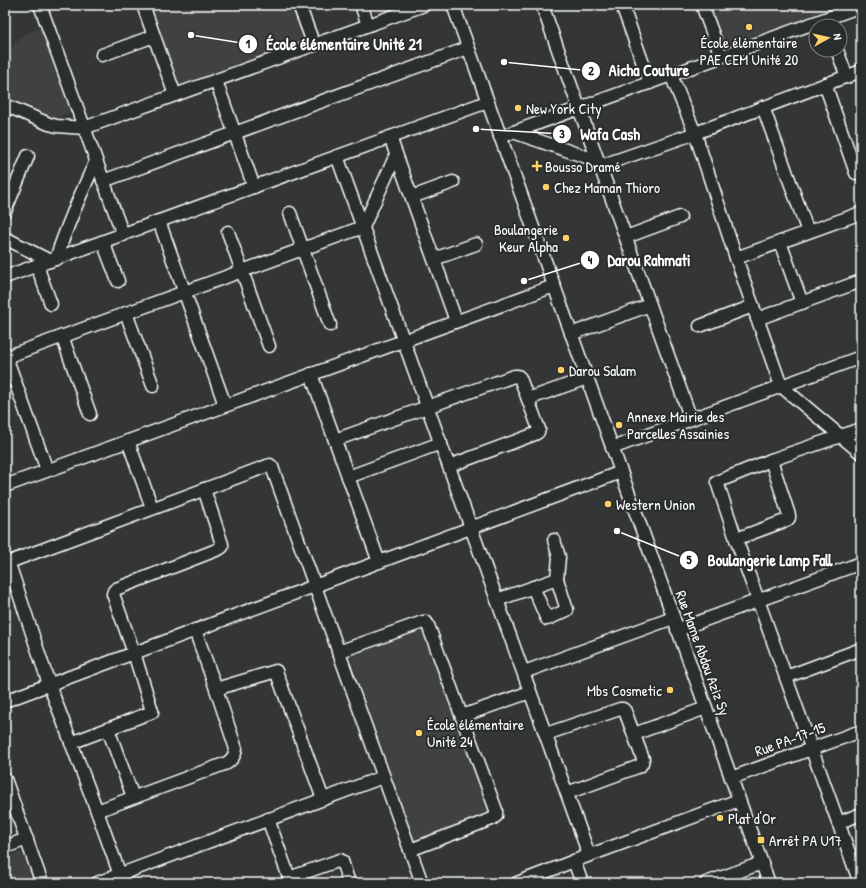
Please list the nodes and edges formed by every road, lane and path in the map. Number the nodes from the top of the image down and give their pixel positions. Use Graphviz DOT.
graph roads {
  1 [pos="40,5"];
  2 [pos="143,5"];
  3 [pos="299,5"];
  4 [pos="361,5"];
  5 [pos="424,5"];
  6 [pos="453,5"];
  7 [pos="542,5"];
  8 [pos="622,5"];
  9 [pos="702,5"];
  10 [pos="861,6"];
  11 [pos="835,18"];
  12 [pos="368,25"];
  13 [pos="808,28"];
  14 [pos="154,36"];
  15 [pos="314,45"];
  16 [pos="468,48"];
  17 [pos="102,55"];
  18 [pos="721,56"];
  19 [pos="840,58"];
  20 [pos="861,71"];
  21 [pos="671,75"];
  22 [pos="847,77"];
  23 [pos="216,81"];
  24 [pos="650,82"];
  25 [pos="826,84"];
  26 [pos="175,95"];
  27 [pos="487,102"];
  28 [pos="5,104"];
  29 [pos="763,107"];
  30 [pos="579,108"];
  31 [pos="84,128"];
  32 [pos="512,132"];
  33 [pos="235,133"];
  34 [pos="696,133"];
  35 [pos="390,137"];
  36 [pos="500,137"];
  37 [pos="396,155"];
  38 [pos="28,156"];
  39 [pos="337,156"];
  40 [pos="96,161"];
  41 [pos="599,164"];
  42 [pos="856,173"];
  43 [pos="104,181"];
  44 [pos="453,182"];
  45 [pos="254,187"];
  46 [pos="412,197"];
  47 [pos="5,211"];
  48 [pos="290,213"];
  49 [pos="861,213"];
  50 [pos="680,218"];
  51 [pos="159,221"];
  52 [pos="363,226"];
  53 [pos="228,232"];
  54 [pos="808,232"];
  55 [pos="123,234"];
  56 [pos="626,237"];
  57 [pos="5,238"];
  58 [pos="103,242"];
  59 [pos="780,242"];
  60 [pos="476,244"];
  61 [pos="303,249"];
  62 [pos="736,258"];
  63 [pos="434,259"];
  64 [pos="53,260"];
  65 [pos="37,266"];
  66 [pos="242,270"];
  67 [pos="5,277"];
  68 [pos="118,281"];
  69 [pos="861,281"];
  70 [pos="554,286"];
  71 [pos="184,291"];
  72 [pos="802,303"];
  73 [pos="51,304"];
  74 [pos="650,305"];
  75 [pos="753,306"];
  76 [pos="126,313"];
  77 [pos="757,319"];
  78 [pos="456,321"];
  79 [pos="330,325"];
  80 [pos="700,326"];
  81 [pos="571,334"];
  82 [pos="62,336"];
  83 [pos="404,341"];
  84 [pos="269,346"];
  85 [pos="5,355"];
  86 [pos="861,357"];
  87 [pos="311,374"];
  88 [pos="587,378"];
  89 [pos="153,386"];
  90 [pos="781,386"];
  91 [pos="528,399"];
  92 [pos="226,405"];
  93 [pos="428,406"];
  94 [pos="90,414"];
  95 [pos="692,419"];
  96 [pos="861,429"];
  97 [pos="841,436"];
  98 [pos="335,440"];
  99 [pos="128,441"];
  100 [pos="441,443"];
  101 [pos="612,448"];
  102 [pos="861,453"];
  103 [pos="771,460"];
  104 [pos="449,466"];
  105 [pos="47,470"];
  106 [pos="621,472"];
  107 [pos="348,476"];
  108 [pos="5,486"];
  109 [pos="204,489"];
  110 [pos="152,508"];
  111 [pos="472,528"];
  112 [pos="736,539"];
  113 [pos="554,540"];
  114 [pos="379,562"];
  115 [pos="861,563"];
  116 [pos="558,579"];
  117 [pos="314,586"];
  118 [pos="533,587"];
  119 [pos="497,600"];
  120 [pos="758,600"];
  121 [pos="673,618"];
  122 [pos="195,630"];
  123 [pos="678,630"];
  124 [pos="861,649"];
  125 [pos="338,652"];
  126 [pos="134,653"];
  127 [pos="524,672"];
  128 [pos="786,677"];
  129 [pos="49,684"];
  130 [pos="216,689"];
  131 [pos="530,692"];
  132 [pos="5,700"];
  133 [pos="706,708"];
  134 [pos="462,716"];
  135 [pos="108,729"];
  136 [pos="861,731"];
  137 [pos="546,734"];
  138 [pos="634,734"];
  139 [pos="72,743"];
  140 [pos="812,748"];
  141 [pos="383,776"];
  142 [pos="731,778"];
  143 [pos="5,779"];
  144 [pos="567,793"];
  145 [pos="133,797"];
  146 [pos="323,799"];
  147 [pos="739,800"];
  148 [pos="97,811"];
  149 [pos="861,814"];
  150 [pos="268,819"];
  151 [pos="838,823"];
  152 [pos="27,839"];
  153 [pos="5,847"];
  154 [pos="410,850"];
  155 [pos="589,855"];
  156 [pos="574,860"];
  157 [pos="762,863"];
  158 [pos="120,875"];
  159 [pos="290,880"];
  160 [pos="42,883"];
  161 [pos="97,883"];
  162 [pos="350,883"];
  163 [pos="422,883"];
  164 [pos="517,883"];
  165 [pos="582,883"];
  166 [pos="706,883"];
  167 [pos="769,883"];
  168 [pos="860,883"];
  1 -- 31 [label="street"];
  2 -- 14 [label="street"];
  3 -- 15 [label="street"];
  4 -- 12 [label="street"];
  5 -- 12 [label="street"];
  6 -- 16 [label="street, Rue Mame Abdou Aziz Sy"];
  7 -- 30 [label="street"];
  8 -- 24 [label="street"];
  9 -- 18 [label="street"];
  10 -- 11 [label="street"];
  12 -- 15 [label="street"];
  13 -- 18 [label="street"];
  14 -- 17 [label="street"];
  14 -- 26 [label="street"];
  15 -- 23 [label="street"];
  16 -- 27 [label="street, Rue Mame Abdou Aziz Sy"];
  16 -- 33 [label="street"];
  18 -- 21 [label="street"];
  19 -- 22 [label="street"];
  20 -- 22 [label="street"];
  21 -- 24 [label="street"];
  21 -- 34 [label="street"];
  22 -- 25 [label="street"];
  23 -- 26 [label="street"];
  23 -- 33 [label="street"];
  24 -- 30 [label="street"];
  25 -- 29 [label="street"];
  25 -- 42 [label="street"];
  26 -- 31 [label="street"];
  27 -- 35 [label="street"];
  27 -- 36 [label="street, Rue Mame Abdou Aziz Sy"];
  28 -- 31 [label="street"];
  29 -- 34 [label="street"];
  29 -- 54 [label="street"];
  30 -- 32 [label="street"];
  30 -- 41 [label="street"];
  31 -- 40 [label="street"];
  32 -- 36 [label="street"];
  32 -- 41 [label="street"];
  33 -- 43 [label="street"];
  33 -- 45 [label="street"];
  34 -- 41 [label="street"];
  34 -- 62 [label="street"];
  35 -- 37 [label="street"];
  35 -- 39 [label="street"];
  36 -- 70 [label="street, Rue Mame Abdou Aziz Sy"];
  37 -- 46 [label="street"];
  37 -- 52 [label="street"];
  38 -- 47 [label="street"];
  39 -- 45 [label="street"];
  39 -- 52 [label="street"];
  40 -- 43 [label="street"];
  40 -- 64 [label="street"];
  41 -- 56 [label="street"];
  43 -- 55 [label="street"];
  44 -- 46 [label="street"];
  45 -- 51 [label="street"];
  46 -- 63 [label="street"];
  48 -- 61 [label="street"];
  49 -- 54 [label="street"];
  50 -- 56 [label="street"];
  51 -- 55 [label="street"];
  51 -- 71 [label="street"];
  52 -- 61 [label="street"];
  52 -- 83 [label="street"];
  53 -- 66 [label="street"];
  54 -- 59 [label="street"];
  55 -- 58 [label="street"];
  56 -- 74 [label="street"];
  57 -- 64 [label="street"];
  58 -- 64 [label="street"];
  58 -- 68 [label="street"];
  59 -- 62 [label="street"];
  59 -- 72 [label="street"];
  60 -- 63 [label="street"];
  61 -- 66 [label="street"];
  61 -- 79 [label="street"];
  62 -- 75 [label="street"];
  63 -- 78 [label="street"];
  64 -- 65 [label="street"];
  65 -- 67 [label="street"];
  65 -- 73 [label="street"];
  66 -- 71 [label="street"];
  66 -- 84 [label="street"];
  69 -- 72 [label="street"];
  70 -- 78 [label="street"];
  70 -- 81 [label="street, Rue Mame Abdou Aziz Sy"];
  71 -- 76 [label="street"];
  71 -- 92 [label="street"];
  72 -- 77 [label="street"];
  74 -- 81 [label="street"];
  74 -- 95 [label="street"];
  75 -- 77 [label="street"];
  75 -- 80 [label="street"];
  76 -- 82 [label="street"];
  76 -- 89 [label="street"];
  77 -- 90 [label="street"];
  78 -- 83 [label="street"];
  81 -- 88 [label="street, Rue Mame Abdou Aziz Sy"];
  82 -- 85 [label="street"];
  82 -- 94 [label="street"];
  83 -- 87 [label="street"];
  83 -- 93 [label="street"];
  85 -- 105 [label="street"];
  86 -- 90 [label="street"];
  87 -- 92 [label="street"];
  87 -- 98 [label="street"];
  88 -- 91 [label="street"];
  88 -- 101 [label="street, Rue Mame Abdou Aziz Sy"];
  90 -- 95 [label="street"];
  90 -- 97 [label="street"];
  91 -- 93 [label="street"];
  91 -- 104 [label="street"];
  92 -- 99 [label="street"];
  93 -- 98 [label="street"];
  93 -- 100 [label="street"];
  95 -- 101 [label="street"];
  96 -- 97 [label="street"];
  97 -- 102 [label="street"];
  97 -- 103 [label="street"];
  98 -- 107 [label="street"];
  99 -- 105 [label="street"];
  99 -- 110 [label="street"];
  100 -- 104 [label="street"];
  100 -- 107 [label="street"];
  101 -- 106 [label="street, Rue Mame Abdou Aziz Sy"];
  103 -- 112 [label="street"];
  103 -- 112 [label="street"];
  104 -- 111 [label="street"];
  105 -- 108 [label="street"];
  106 -- 111 [label="street"];
  106 -- 121 [label="street, Rue Mame Abdou Aziz Sy"];
  107 -- 114 [label="street"];
  109 -- 110 [label="street"];
  109 -- 117 [label="street"];
  109 -- 126 [label="street"];
  110 -- 129 [label="street"];
  111 -- 114 [label="street"];
  111 -- 119 [label="street"];
  112 -- 120 [label="street"];
  113 -- 116 [label="street"];
  114 -- 117 [label="street"];
  115 -- 120 [label="street"];
  116 -- 118 [label="street"];
  116 -- 118 [label="street"];
  117 -- 122 [label="street"];
  117 -- 125 [label="street"];
  118 -- 119 [label="street"];
  119 -- 127 [label="street"];
  120 -- 123 [label="street"];
  120 -- 128 [label="street"];
  121 -- 123 [label="street, Rue Mame Abdou Aziz Sy"];
  121 -- 127 [label="street"];
  122 -- 126 [label="street"];
  122 -- 130 [label="street"];
  123 -- 133 [label="street, Rue Mame Abdou Aziz Sy"];
  124 -- 128 [label="street"];
  125 -- 134 [label="street"];
  125 -- 141 [label="street"];
  126 -- 129 [label="street"];
  126 -- 135 [label="street"];
  127 -- 131 [label="street"];
  128 -- 140 [label="street"];
  129 -- 132 [label="street"];
  129 -- 139 [label="street"];
  130 -- 145 [label="street"];
  130 -- 146 [label="street"];
  131 -- 134 [label="street"];
  131 -- 137 [label="street"];
  133 -- 138 [label="street"];
  133 -- 142 [label="street, Rue Mame Abdou Aziz Sy"];
  134 -- 154 [label="street"];
  135 -- 139 [label="street"];
  135 -- 145 [label="street"];
  136 -- 140 [label="street, Rue PA-17-15"];
  137 -- 138 [label="street"];
  137 -- 144 [label="street"];
  138 -- 144 [label="street"];
  139 -- 148 [label="street"];
  140 -- 142 [label="street, Rue PA-17-15"];
  140 -- 151 [label="street"];
  141 -- 146 [label="street"];
  141 -- 154 [label="street"];
  142 -- 147 [label="street, Rue Mame Abdou Aziz Sy"];
  143 -- 152 [label="street"];
  144 -- 155 [label="street"];
  145 -- 148 [label="street"];
  146 -- 150 [label="street"];
  147 -- 155 [label="street"];
  147 -- 157 [label="street, Rue Mame Abdou Aziz Sy"];
  148 -- 158 [label="street"];
  149 -- 151 [label="street"];
  150 -- 158 [label="street"];
  150 -- 159 [label="street"];
  151 -- 168 [label="street"];
  152 -- 153 [label="street"];
  152 -- 160 [label="street"];
  154 -- 163 [label="street"];
  155 -- 156 [label="street"];
  156 -- 164 [label="street"];
  156 -- 165 [label="street"];
  157 -- 166 [label="street"];
  157 -- 167 [label="street, Rue Mame Abdou Aziz Sy"];
  158 -- 161 [label="street"];
  159 -- 162 [label="street"];
}
